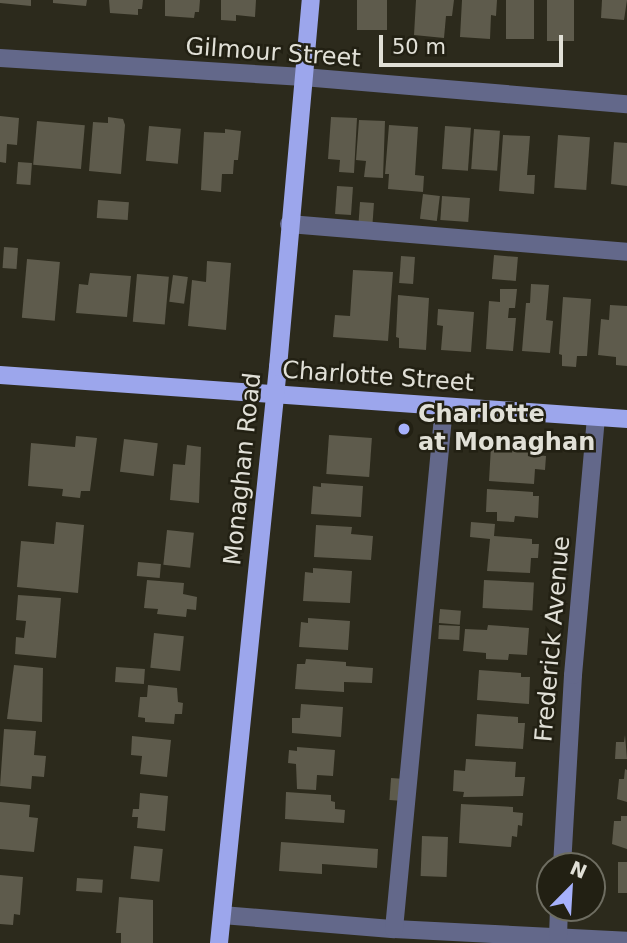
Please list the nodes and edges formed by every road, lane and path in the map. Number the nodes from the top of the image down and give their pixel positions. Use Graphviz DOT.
graph roads {
  1 [pos="310,0"];
  2 [pos="0,58"];
  3 [pos="303,77"];
  4 [pos="627,104"];
  5 [pos="289,224"];
  6 [pos="627,251"];
  7 [pos="0,375"];
  8 [pos="275,394"];
  9 [pos="444,407"];
  10 [pos="596,417"];
  11 [pos="627,419"];
  12 [pos="563,852"];
  13 [pos="222,915"];
  14 [pos="559,922"];
  15 [pos="394,929"];
  16 [pos="558,937"];
  17 [pos="627,941"];
  18 [pos="219,943"];
  1 -- 3 [label="main road, Monaghan Road"];
  2 -- 3 [label="street, Gilmour Street"];
  3 -- 4 [label="street, Gilmour Street"];
  3 -- 5 [label="main road, Monaghan Road"];
  5 -- 6 [label="street"];
  5 -- 8 [label="main road, Monaghan Road"];
  7 -- 8 [label="main road, Charlotte Street"];
  8 -- 9 [label="main road, Charlotte Street"];
  8 -- 13 [label="main road, Monaghan Road"];
  9 -- 10 [label="main road, Charlotte Street"];
  9 -- 15 [label="street"];
  10 -- 11 [label="main road, Charlotte Street"];
  10 -- 12 [label="street, Frederick Avenue"];
  13 -- 15 [label="street"];
  13 -- 18 [label="main road, Monaghan Road"];
  14 -- 16 [label="street"];
  15 -- 16 [label="street"];
  16 -- 17 [label="street"];
}
